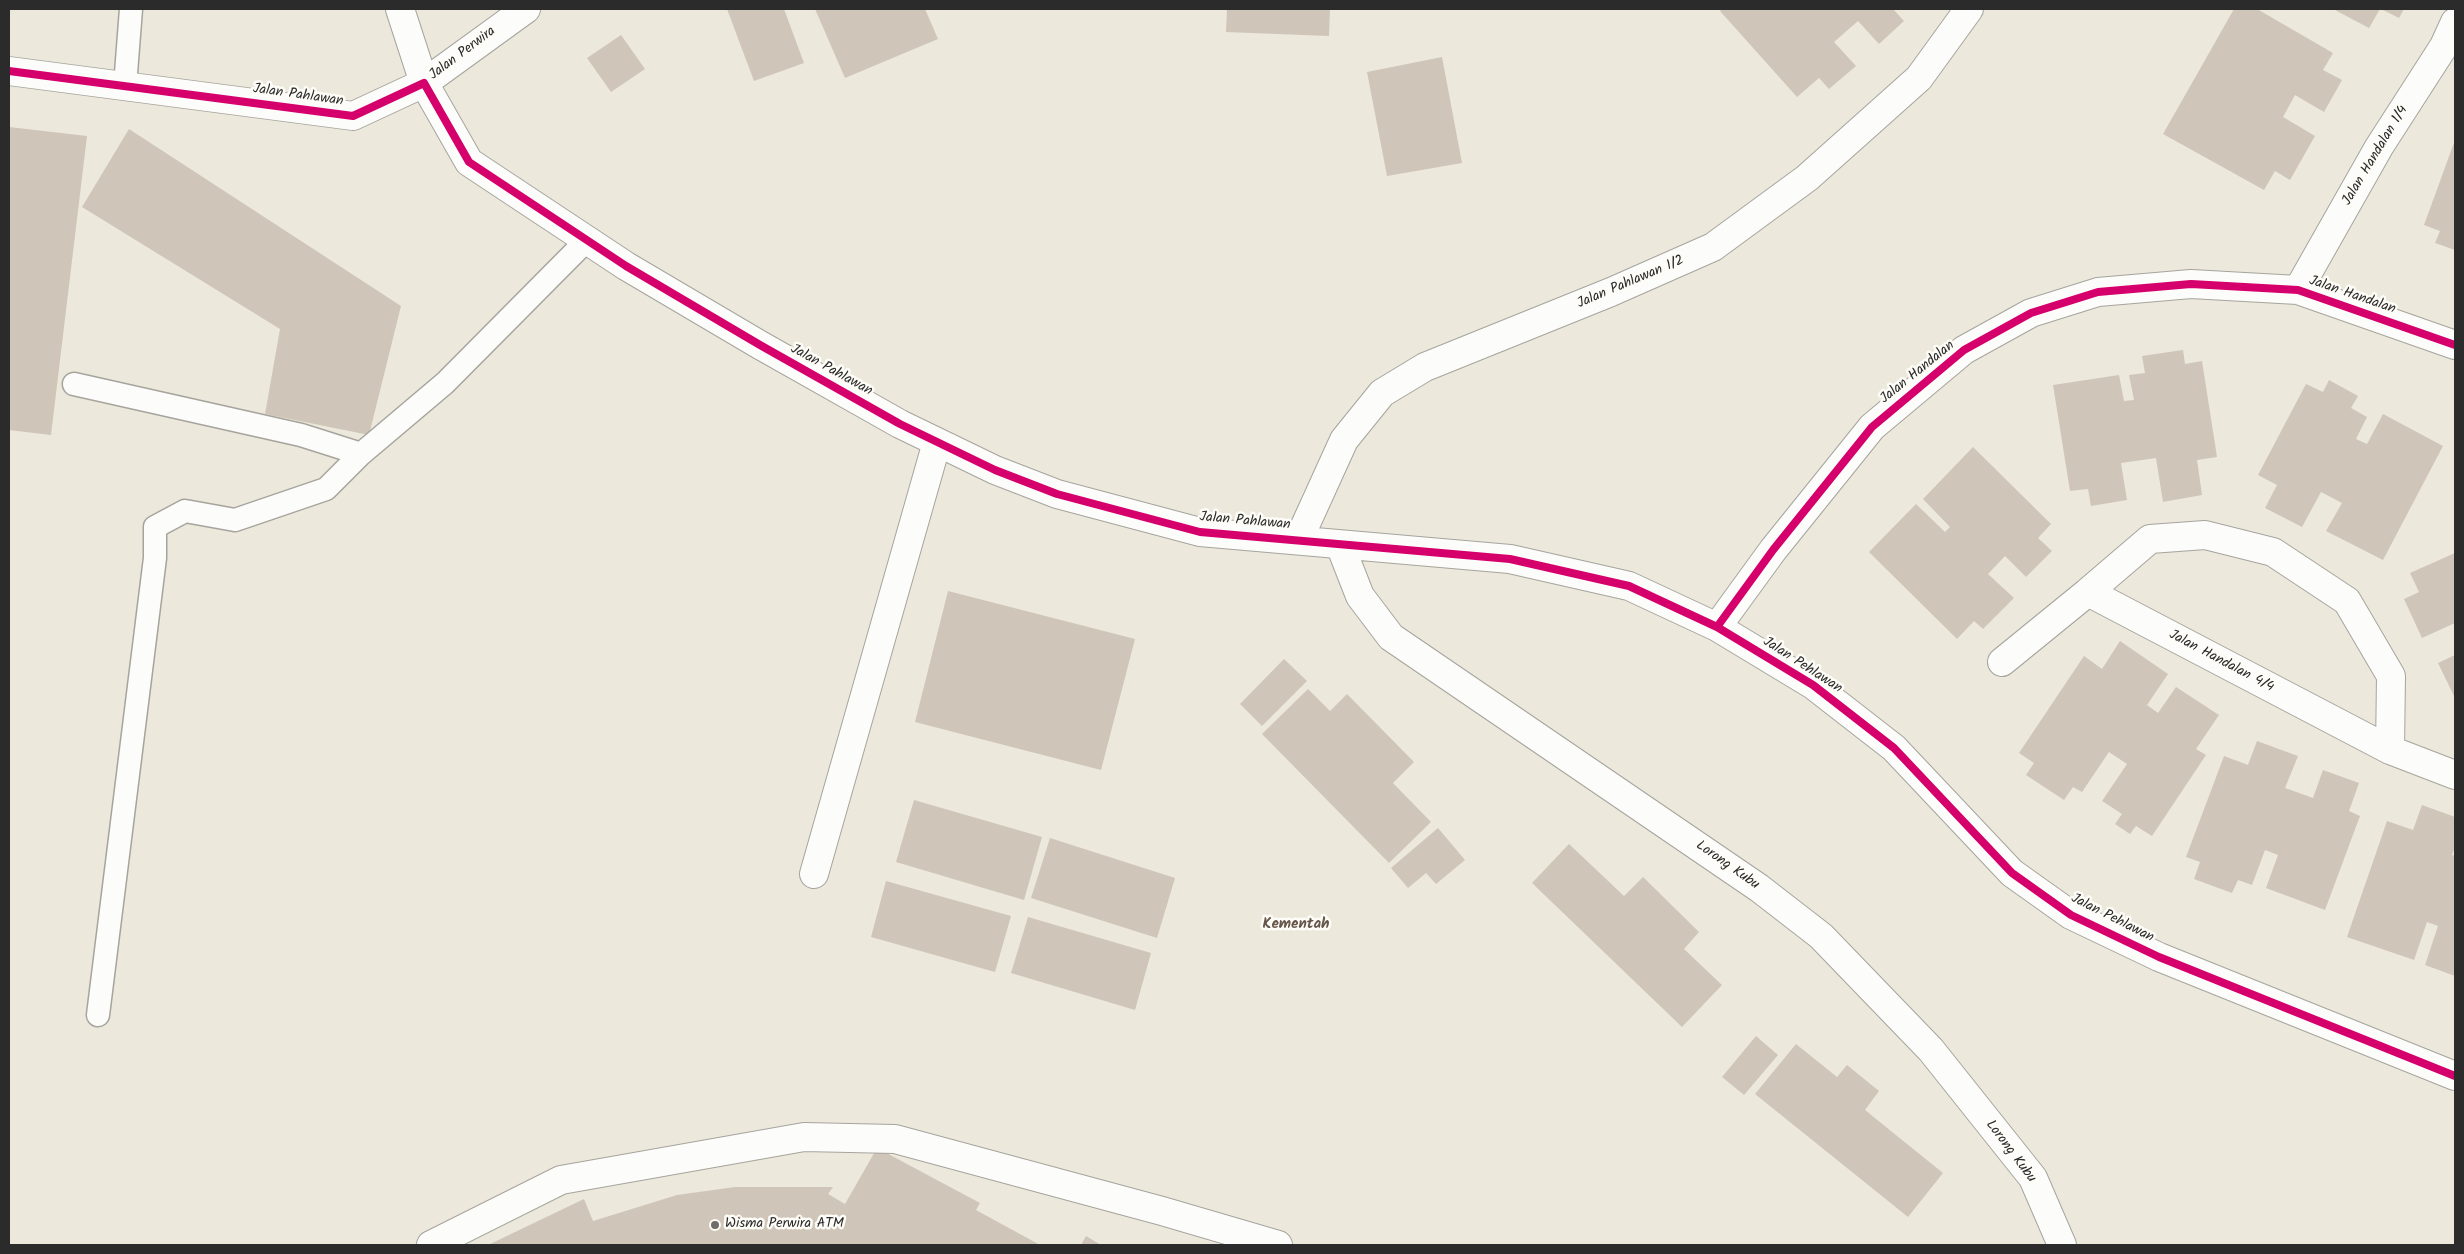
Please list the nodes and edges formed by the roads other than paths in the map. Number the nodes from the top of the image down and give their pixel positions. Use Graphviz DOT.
graph roads {
  1 [pos="131,9"];
  2 [pos="400,9"];
  3 [pos="526,9"];
  4 [pos="1969,9"];
  5 [pos="2452,39"];
  6 [pos="9,71"];
  7 [pos="424,83"];
  8 [pos="125,86"];
  9 [pos="588,240"];
  10 [pos="2298,290"];
  11 [pos="2455,344"];
  12 [pos="74,384"];
  13 [pos="937,442"];
  14 [pos="361,454"];
  15 [pos="1299,539"];
  16 [pos="1340,545"];
  17 [pos="2088,592"];
  18 [pos="1716,626"];
  19 [pos="2002,662"];
  20 [pos="2390,750"];
  21 [pos="2455,775"];
  22 [pos="814,874"];
  23 [pos="98,1015"];
  24 [pos="2455,1076"];
  25 [pos="431,1245"];
  26 [pos="1278,1245"];
  27 [pos="2062,1245"];
  1 -- 8 [label="lane"];
  2 -- 7 [label="street"];
  3 -- 7 [label="street, Jalan Perwira"];
  4 -- 15 [label="street, Jalan Pahlawan 1/2"];
  5 -- 10 [label="street, Jalan Handalan 1/4"];
  6 -- 8 [label="street, Jalan Pahlawan"];
  7 -- 8 [label="street, Jalan Pahlawan"];
  7 -- 9 [label="street, Jalan Pahlawan"];
  9 -- 13 [label="street, Jalan Pahlawan"];
  9 -- 14 [label="lane"];
  10 -- 11 [label="street, Jalan Handalan"];
  10 -- 18 [label="street, Jalan Handalan"];
  12 -- 14 [label="lane"];
  13 -- 15 [label="street, Jalan Pahlawan"];
  13 -- 22 [label="street"];
  14 -- 23 [label="lane"];
  15 -- 16 [label="street, Jalan Pahlawan"];
  16 -- 18 [label="street, Jalan Pahlawan"];
  16 -- 27 [label="street, Lorong Kubu"];
  17 -- 19 [label="street"];
  17 -- 20 [label="street, Jalan Handalan 4/4"];
  17 -- 20 [label="street"];
  18 -- 24 [label="street, Jalan Pehlawan"];
  20 -- 21 [label="street, Jalan Handalan 4/4"];
  25 -- 26 [label="street"];
}
